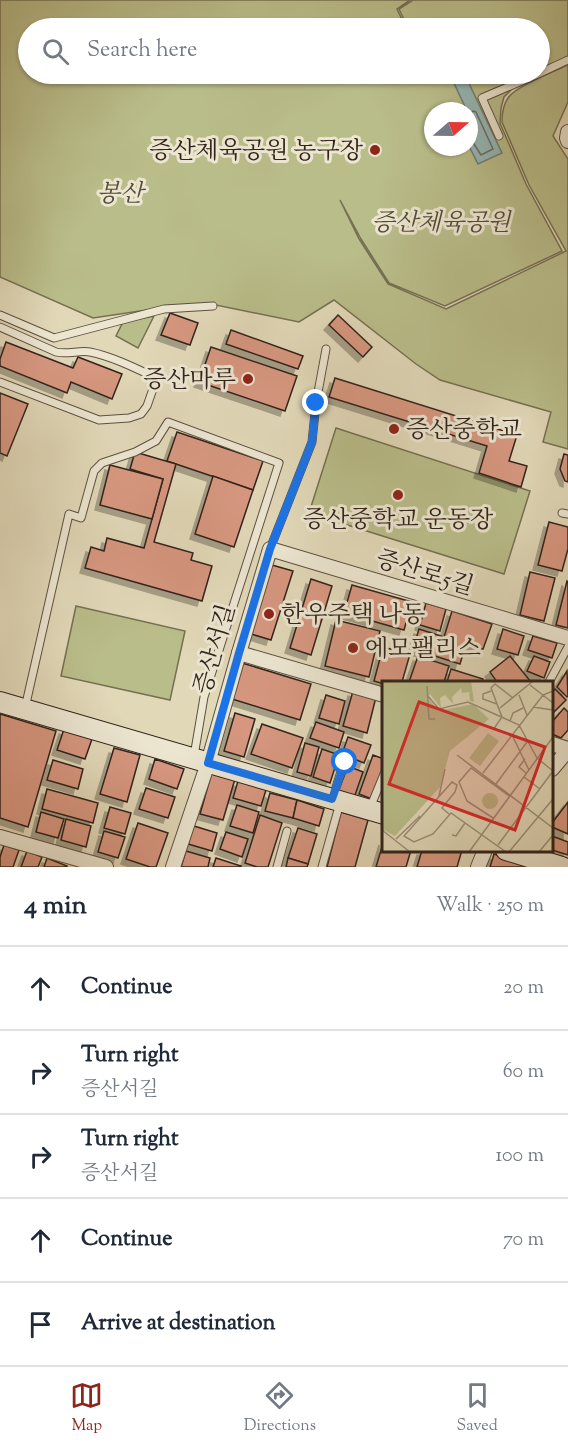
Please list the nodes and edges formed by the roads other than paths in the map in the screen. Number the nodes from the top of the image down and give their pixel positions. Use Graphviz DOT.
graph roads {
  1 [pos="568,60"];
  2 [pos="550,68"];
  3 [pos="514,84"];
  4 [pos="568,132"];
  5 [pos="499,136"];
  6 [pos="568,141"];
  7 [pos="213,306"];
  8 [pos="0,315"];
  9 [pos="0,327"];
  10 [pos="326,349"];
  11 [pos="0,382"];
  12 [pos="270,549"];
  13 [pos="568,638"];
  14 [pos="568,647"];
  15 [pos="239,653"];
  16 [pos="550,681"];
  17 [pos="382,694"];
  18 [pos="0,702"];
  19 [pos="24,710"];
  20 [pos="553,744"];
  21 [pos="568,749"];
  22 [pos="201,761"];
  23 [pos="345,762"];
  24 [pos="553,768"];
  25 [pos="382,784"];
  26 [pos="336,801"];
  27 [pos="376,812"];
  28 [pos="287,831"];
  29 [pos="0,837"];
  30 [pos="483,852"];
  31 [pos="513,852"];
  32 [pos="106,867"];
  33 [pos="173,867"];
  34 [pos="277,867"];
  35 [pos="322,867"];
  36 [pos="478,867"];
  37 [pos="562,867"];
  1 -- 2 [label="lane"];
  3 -- 5 [label="lane"];
  4 -- 6 [label="street"];
  7 -- 8 [label="lane"];
  9 -- 11 [label="lane"];
  10 -- 12 [label="lane"];
  12 -- 13 [label="street, 증산로5길"];
  12 -- 15 [label="street, 증산서길"];
  14 -- 16 [label="lane"];
  15 -- 17 [label="street"];
  15 -- 22 [label="street, 증산서길"];
  18 -- 19 [label="street"];
  19 -- 22 [label="street"];
  19 -- 22 [label="lane"];
  20 -- 21 [label="street"];
  21 -- 24 [label="street"];
  22 -- 26 [label="street"];
  22 -- 33 [label="street, 증산서길"];
  23 -- 26 [label="lane"];
  25 -- 27 [label="lane"];
  26 -- 27 [label="street"];
  26 -- 35 [label="lane"];
  28 -- 34 [label="lane"];
  29 -- 32 [label="street"];
  30 -- 36 [label="street"];
  31 -- 37 [label="street"];
}
